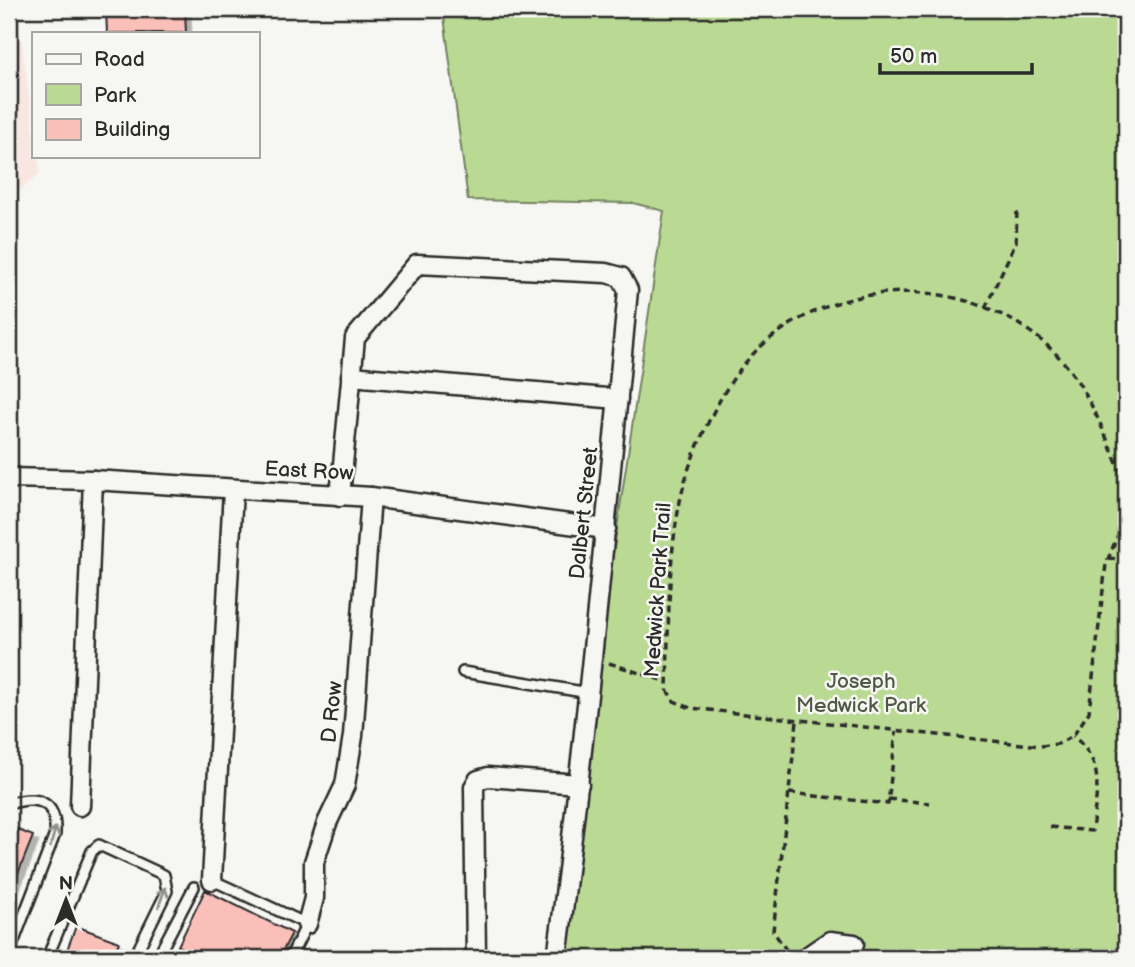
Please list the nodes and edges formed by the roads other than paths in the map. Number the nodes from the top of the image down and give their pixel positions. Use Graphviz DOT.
graph roads {
  1 [pos="351,376"];
  2 [pos="618,399"];
  3 [pos="9,478"];
  4 [pos="93,480"];
  5 [pos="233,489"];
  6 [pos="340,496"];
  7 [pos="371,497"];
  8 [pos="606,529"];
  9 [pos="463,672"];
  10 [pos="589,693"];
  11 [pos="579,784"];
  12 [pos="9,804"];
  13 [pos="80,806"];
  14 [pos="212,880"];
  15 [pos="194,887"];
  16 [pos="307,924"];
  17 [pos="854,944"];
  18 [pos="10,949"];
  19 [pos="47,958"];
  20 [pos="134,958"];
  21 [pos="157,958"];
  22 [pos="290,958"];
  23 [pos="476,958"];
  24 [pos="556,958"];
  25 [pos="805,958"];
  1 -- 2 [label="street"];
  1 -- 2 [label="street, Dalbert Street"];
  1 -- 6 [label="street"];
  2 -- 8 [label="street, Dalbert Street"];
  3 -- 4 [label="street, East Row"];
  4 -- 5 [label="street, East Row"];
  4 -- 13 [label="street"];
  5 -- 6 [label="street, East Row"];
  5 -- 14 [label="street"];
  6 -- 7 [label="street, East Row"];
  7 -- 8 [label="street, East Row"];
  7 -- 16 [label="street, D Row"];
  8 -- 10 [label="street, Dalbert Street"];
  9 -- 10 [label="lane"];
  10 -- 11 [label="street, Dalbert Street"];
  11 -- 23 [label="street"];
  11 -- 24 [label="street, Dalbert Street"];
  18 -- 12 [label="lane, one-way"];
  14 -- 16 [label="lane"];
  15 -- 21 [label="lane"];
  16 -- 22 [label="lane"];
  17 -- 25 [label="street"];
  20 -- 19 [label="lane, one-way"];
}
